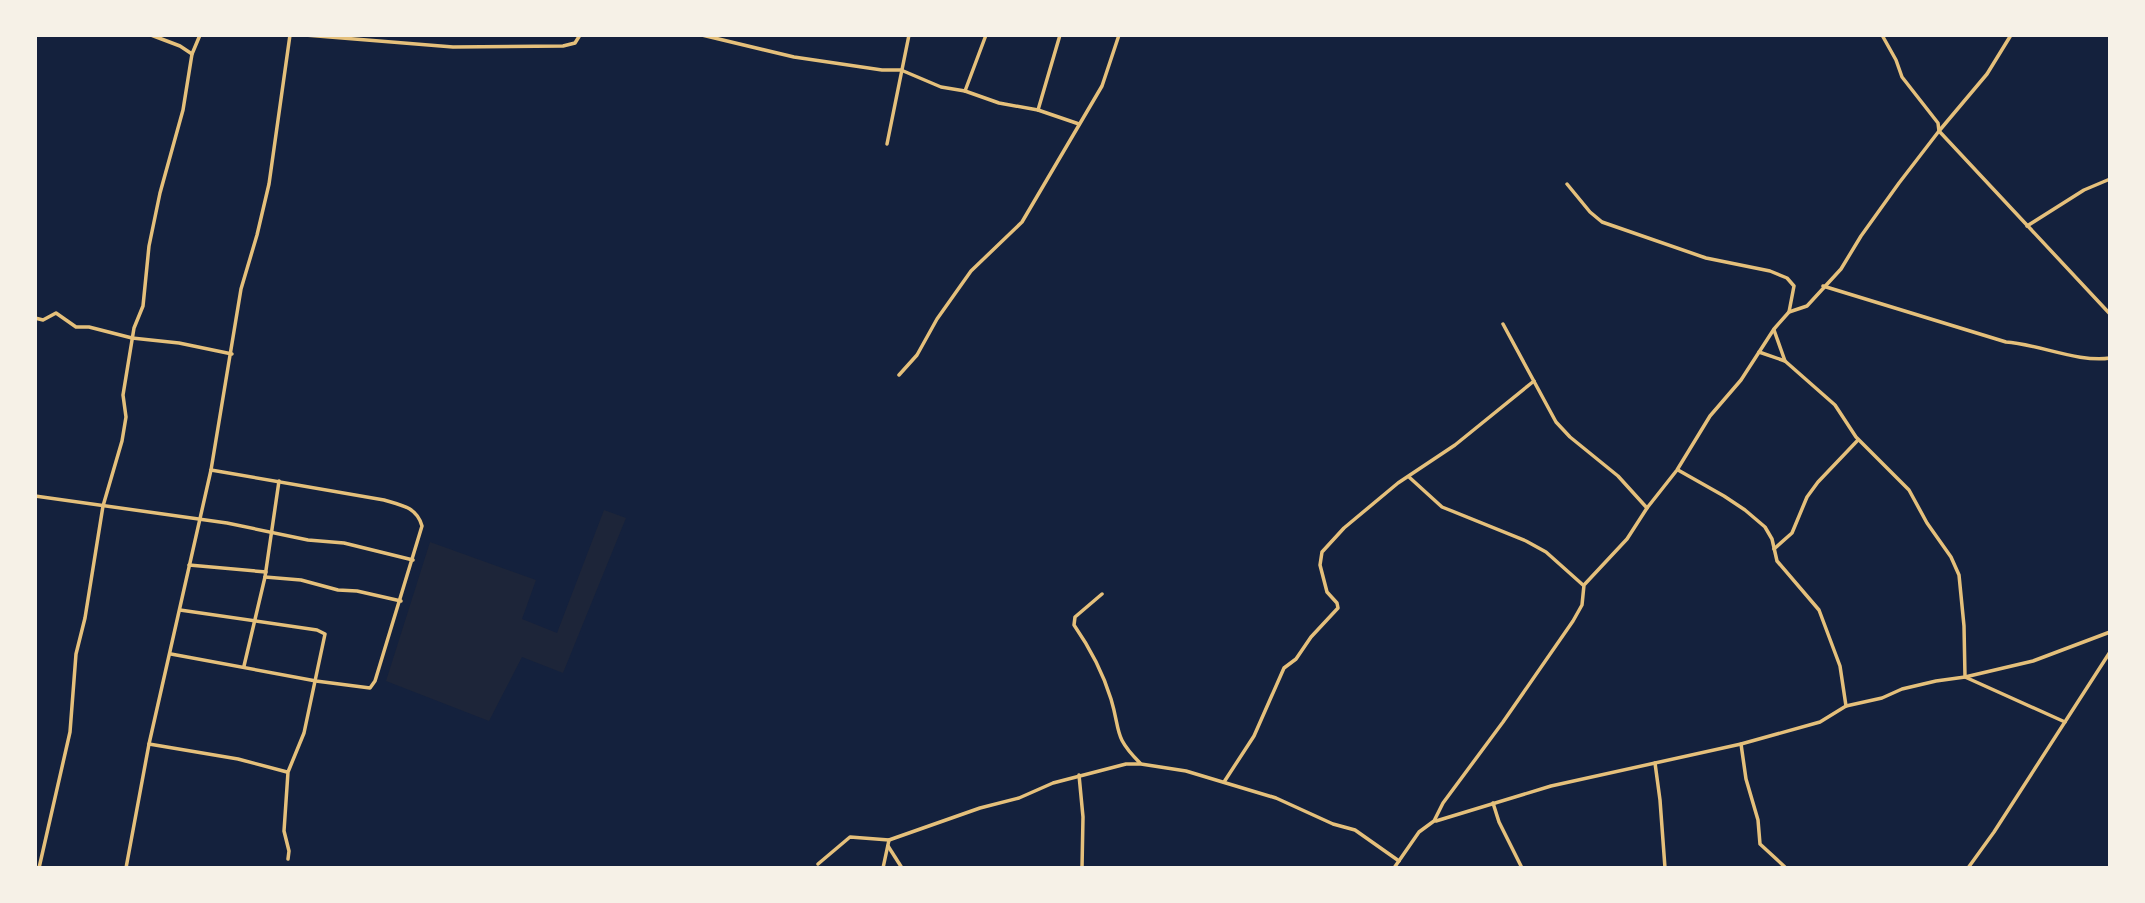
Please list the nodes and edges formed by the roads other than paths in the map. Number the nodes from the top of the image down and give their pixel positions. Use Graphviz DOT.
graph roads {
  1 [pos="151,35"];
  2 [pos="200,35"];
  3 [pos="290,35"];
  4 [pos="305,35"];
  5 [pos="580,35"];
  6 [pos="704,35"];
  7 [pos="909,35"];
  8 [pos="986,35"];
  9 [pos="1060,35"];
  10 [pos="1119,35"];
  11 [pos="1882,35"];
  12 [pos="2011,35"];
  13 [pos="373,38"];
  14 [pos="192,54"];
  15 [pos="901,70"];
  16 [pos="965,91"];
  17 [pos="1038,110"];
  18 [pos="1079,124"];
  19 [pos="1939,131"];
  20 [pos="887,144"];
  21 [pos="2110,179"];
  22 [pos="1567,184"];
  23 [pos="2026,227"];
  24 [pos="1823,286"];
  25 [pos="1789,312"];
  26 [pos="2110,314"];
  27 [pos="35,318"];
  28 [pos="1503,324"];
  29 [pos="1774,329"];
  30 [pos="132,338"];
  31 [pos="1759,352"];
  32 [pos="232,354"];
  33 [pos="2110,358"];
  34 [pos="1785,361"];
  35 [pos="899,375"];
  36 [pos="1534,382"];
  37 [pos="1858,440"];
  38 [pos="211,470"];
  39 [pos="1677,470"];
  40 [pos="1409,477"];
  41 [pos="279,481"];
  42 [pos="35,496"];
  43 [pos="103,506"];
  44 [pos="1647,508"];
  45 [pos="201,521"];
  46 [pos="272,532"];
  47 [pos="1774,549"];
  48 [pos="413,560"];
  49 [pos="189,565"];
  50 [pos="266,575"];
  51 [pos="1584,585"];
  52 [pos="1102,594"];
  53 [pos="401,601"];
  54 [pos="180,610"];
  55 [pos="256,621"];
  56 [pos="2110,632"];
  57 [pos="2110,652"];
  58 [pos="171,654"];
  59 [pos="244,666"];
  60 [pos="1965,677"];
  61 [pos="316,681"];
  62 [pos="1846,706"];
  63 [pos="2066,722"];
  64 [pos="149,744"];
  65 [pos="1741,744"];
  66 [pos="1655,763"];
  67 [pos="1142,764"];
  68 [pos="288,772"];
  69 [pos="1079,775"];
  70 [pos="1224,782"];
  71 [pos="1493,803"];
  72 [pos="1434,821"];
  73 [pos="890,840"];
  74 [pos="888,846"];
  75 [pos="288,859"];
  76 [pos="1399,861"];
  77 [pos="818,864"];
  78 [pos="39,868"];
  79 [pos="126,868"];
  80 [pos="883,868"];
  81 [pos="902,868"];
  82 [pos="1083,868"];
  83 [pos="1394,868"];
  84 [pos="1522,868"];
  85 [pos="1665,868"];
  86 [pos="1786,868"];
  87 [pos="1968,868"];
  1 -- 14 [label="street"];
  2 -- 14 [label="street"];
  3 -- 32 [label="street"];
  4 -- 13 [label="street"];
  5 -- 13 [label="street"];
  6 -- 15 [label="street"];
  7 -- 15 [label="street"];
  8 -- 16 [label="street"];
  9 -- 17 [label="street"];
  10 -- 18 [label="street"];
  11 -- 19 [label="street"];
  12 -- 19 [label="street"];
  14 -- 30 [label="street"];
  15 -- 16 [label="street"];
  15 -- 20 [label="street"];
  16 -- 17 [label="street"];
  17 -- 18 [label="street"];
  18 -- 35 [label="street"];
  19 -- 23 [label="street"];
  19 -- 24 [label="street"];
  21 -- 23 [label="street"];
  22 -- 25 [label="street"];
  23 -- 26 [label="street"];
  24 -- 25 [label="street"];
  24 -- 33 [label="street"];
  25 -- 29 [label="street"];
  27 -- 30 [label="street"];
  28 -- 36 [label="street"];
  29 -- 31 [label="street"];
  29 -- 34 [label="street"];
  30 -- 32 [label="street"];
  30 -- 43 [label="street"];
  31 -- 34 [label="street"];
  31 -- 39 [label="street"];
  32 -- 38 [label="street"];
  34 -- 37 [label="street"];
  36 -- 40 [label="street"];
  36 -- 44 [label="street"];
  37 -- 47 [label="street"];
  37 -- 60 [label="street"];
  38 -- 41 [label="street"];
  38 -- 45 [label="street"];
  39 -- 44 [label="street"];
  39 -- 47 [label="street"];
  40 -- 51 [label="street"];
  40 -- 70 [label="street"];
  41 -- 46 [label="street"];
  41 -- 48 [label="street"];
  42 -- 43 [label="street"];
  43 -- 45 [label="street"];
  43 -- 78 [label="street"];
  44 -- 51 [label="street"];
  45 -- 46 [label="street"];
  45 -- 49 [label="street"];
  46 -- 48 [label="street"];
  46 -- 50 [label="street"];
  47 -- 62 [label="street"];
  48 -- 53 [label="street"];
  49 -- 50 [label="street"];
  49 -- 54 [label="street"];
  50 -- 53 [label="street"];
  50 -- 55 [label="street"];
  51 -- 72 [label="street"];
  52 -- 67 [label="street"];
  53 -- 61 [label="street"];
  54 -- 55 [label="street"];
  54 -- 58 [label="street"];
  55 -- 59 [label="street"];
  55 -- 61 [label="street"];
  56 -- 60 [label="street"];
  57 -- 63 [label="street"];
  58 -- 59 [label="street"];
  58 -- 64 [label="street"];
  59 -- 61 [label="street"];
  60 -- 62 [label="street"];
  60 -- 63 [label="street"];
  61 -- 68 [label="street"];
  62 -- 65 [label="street"];
  63 -- 87 [label="street"];
  64 -- 68 [label="street"];
  64 -- 79 [label="street"];
  65 -- 66 [label="street"];
  65 -- 86 [label="street"];
  66 -- 71 [label="street"];
  66 -- 85 [label="street"];
  67 -- 69 [label="street"];
  67 -- 70 [label="street"];
  68 -- 75 [label="street"];
  69 -- 73 [label="street"];
  69 -- 82 [label="street"];
  70 -- 76 [label="street"];
  71 -- 72 [label="street"];
  71 -- 84 [label="street"];
  72 -- 76 [label="street"];
  73 -- 74 [label="street"];
  73 -- 77 [label="street"];
  74 -- 80 [label="street"];
  74 -- 81 [label="street"];
  76 -- 83 [label="street"];
}
